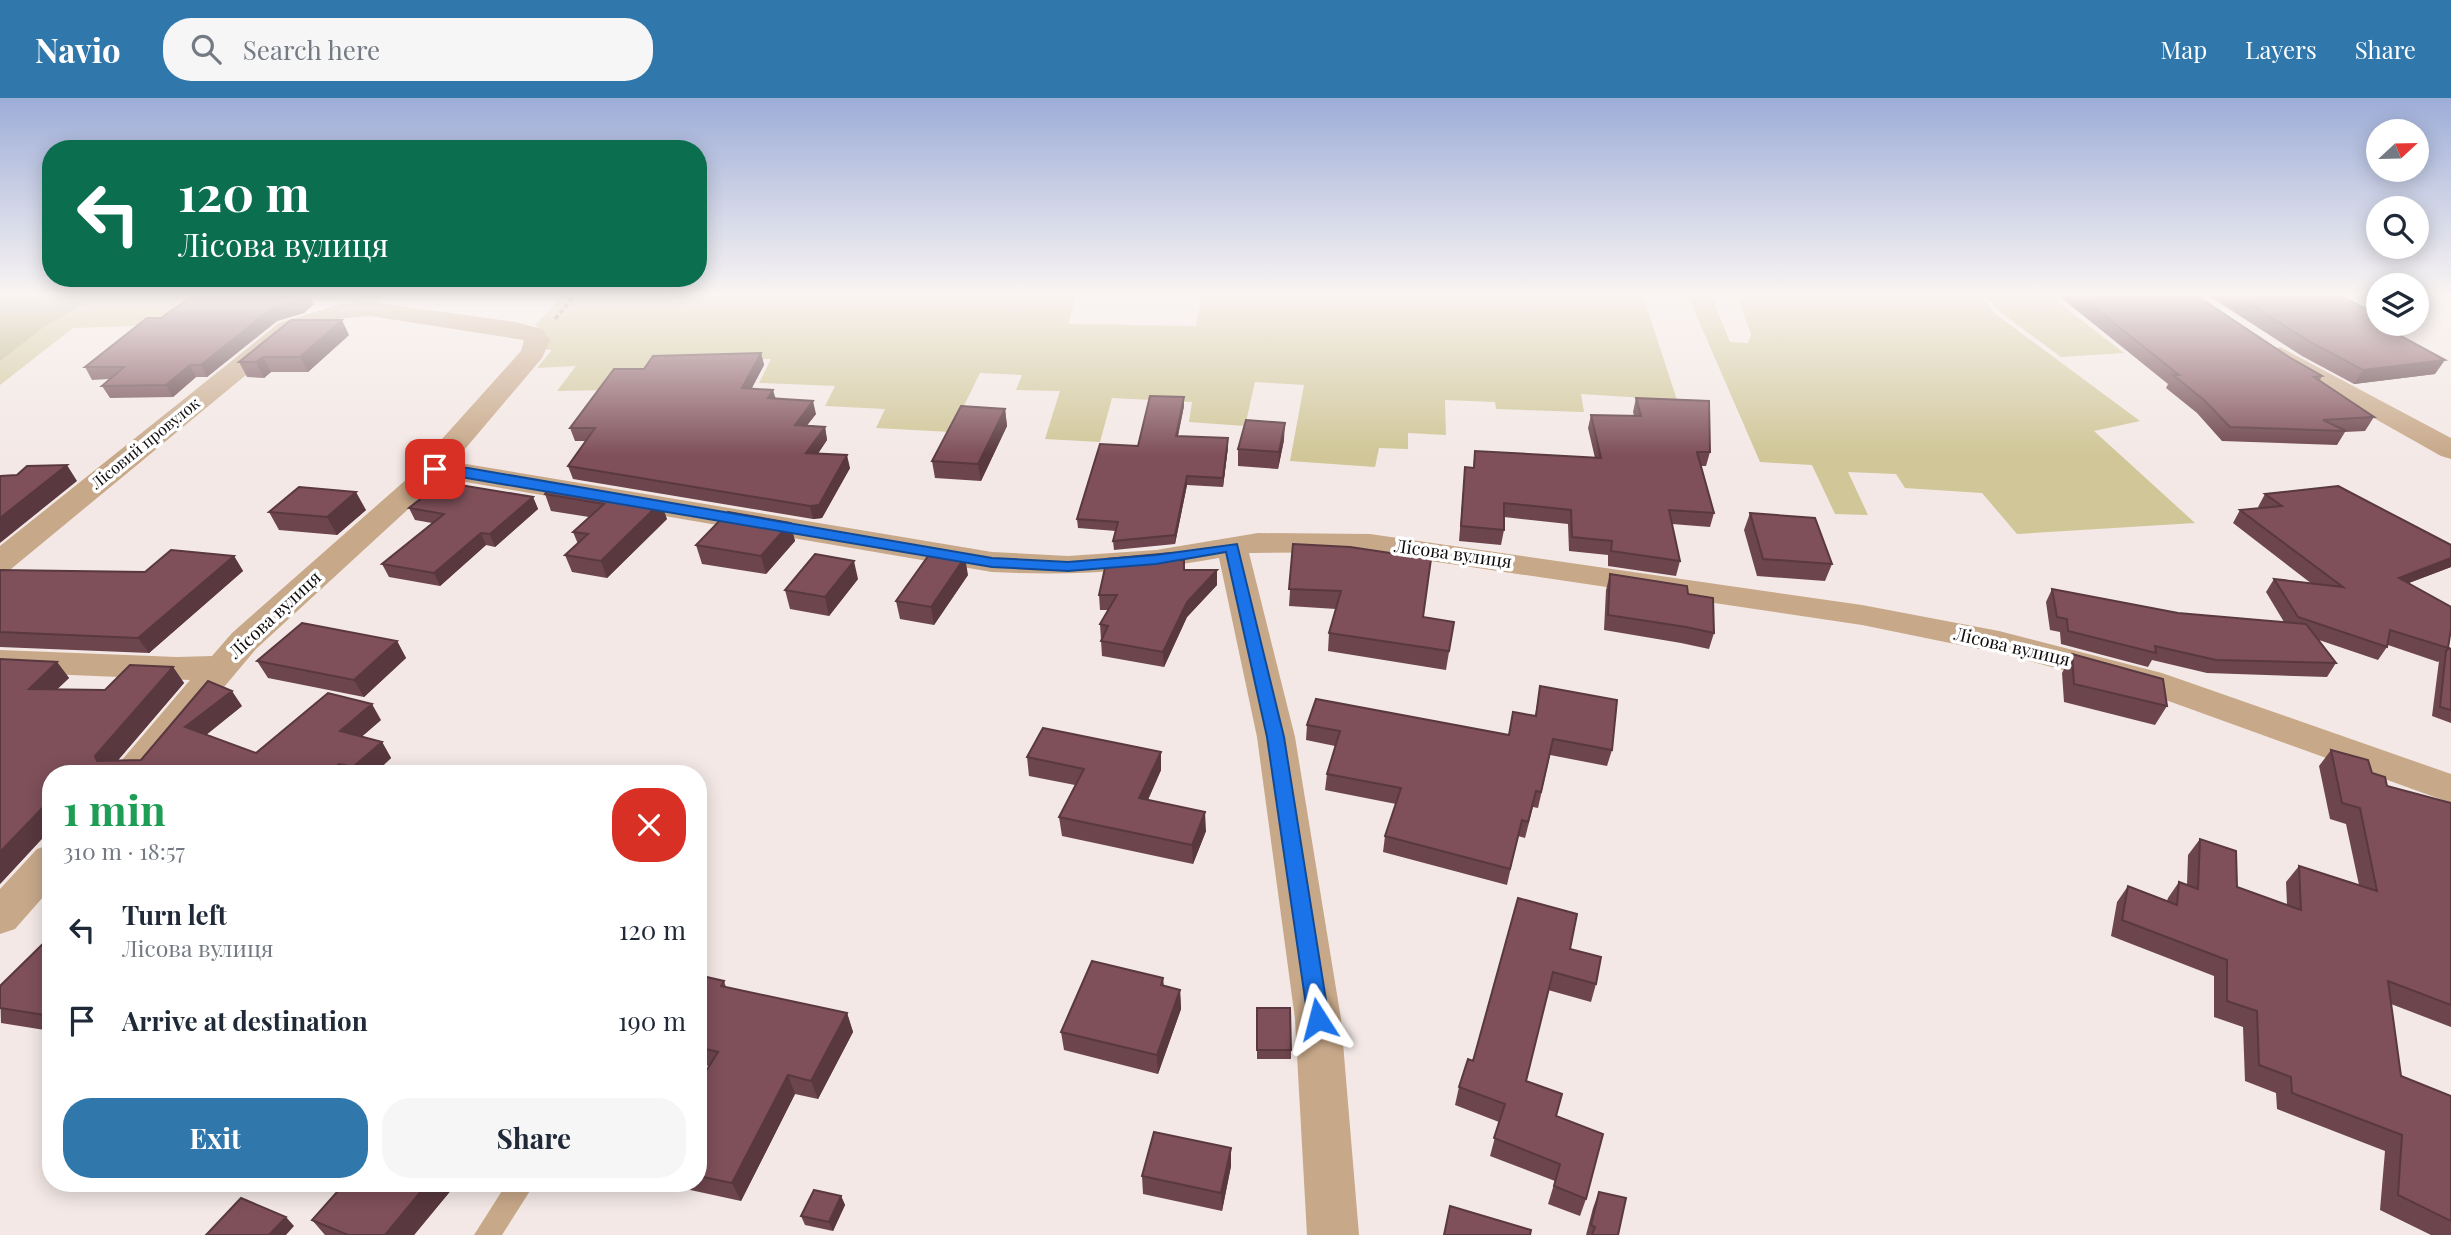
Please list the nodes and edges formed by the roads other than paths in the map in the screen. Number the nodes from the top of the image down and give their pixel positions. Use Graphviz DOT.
graph roads {
  1 [pos="262,349"];
  2 [pos="534,349"];
  3 [pos="2270,349"];
  4 [pos="2451,450"];
  5 [pos="435,469"];
  6 [pos="1232,547"];
  7 [pos="0,562"];
  8 [pos="0,661"];
  9 [pos="219,667"];
  10 [pos="137,765"];
  11 [pos="2451,789"];
  12 [pos="42,870"];
  13 [pos="0,916"];
  14 [pos="516,1192"];
  15 [pos="487,1235"];
  16 [pos="1333,1235"];
  1 -- 7 [label="street, Лісовий провулок"];
  2 -- 5 [label="street, Лісова вулиця"];
  3 -- 4 [label="street"];
  5 -- 6 [label="street, Лісова вулиця"];
  5 -- 9 [label="street, Лісова вулиця"];
  6 -- 11 [label="street, Лісова вулиця"];
  6 -- 16 [label="street"];
  8 -- 9 [label="street"];
  9 -- 10 [label="street, Лісова вулиця"];
  12 -- 13 [label="street"];
  14 -- 15 [label="lane"];
}
